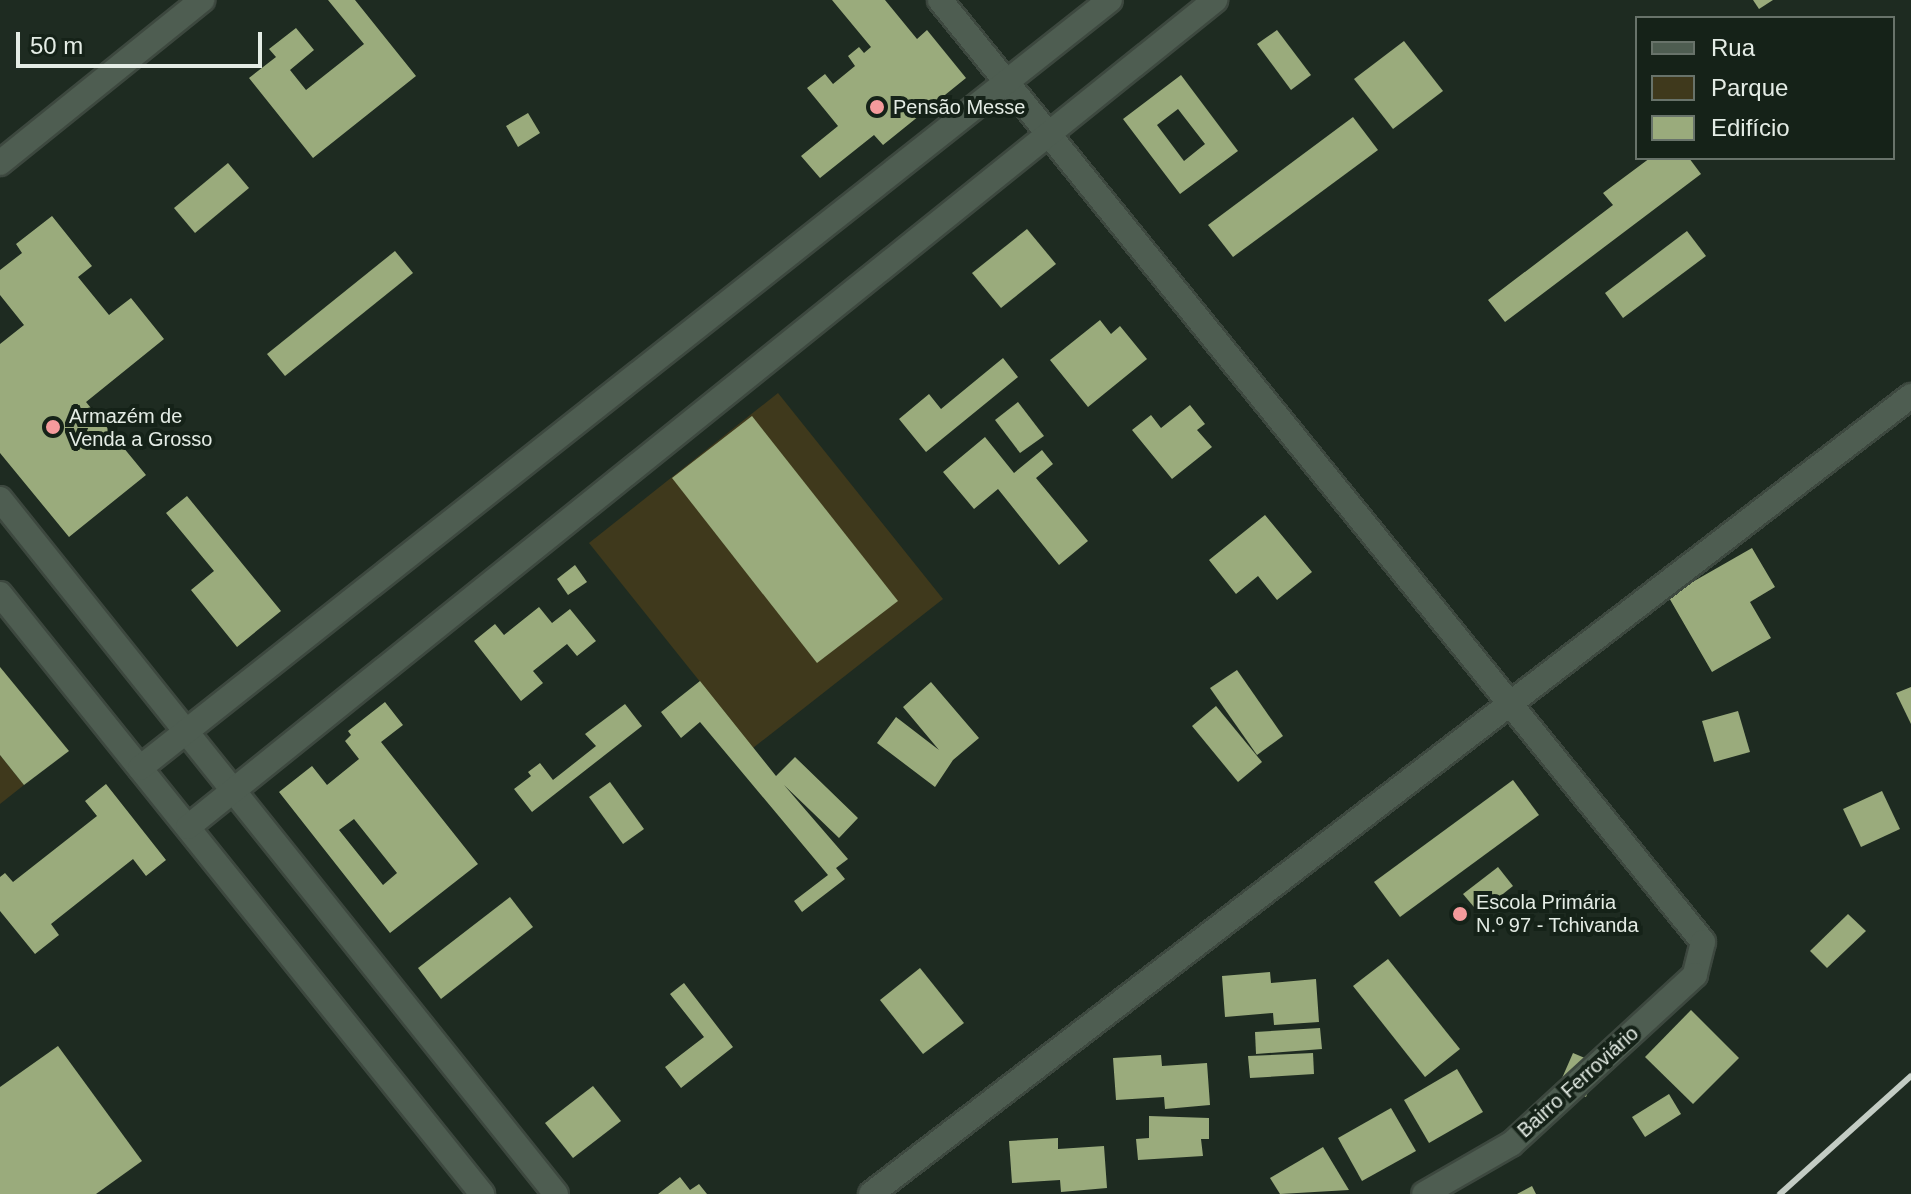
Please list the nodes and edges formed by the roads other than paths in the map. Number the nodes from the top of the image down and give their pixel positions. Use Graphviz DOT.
graph roads {
  1 [pos="202,0"];
  2 [pos="940,0"];
  3 [pos="1110,0"];
  4 [pos="1215,0"];
  5 [pos="1006,82"];
  6 [pos="1049,134"];
  7 [pos="0,163"];
  8 [pos="1911,396"];
  9 [pos="0,499"];
  10 [pos="0,594"];
  11 [pos="1510,703"];
  12 [pos="186,731"];
  13 [pos="140,768"];
  14 [pos="233,791"];
  15 [pos="188,827"];
  16 [pos="482,1194"];
  17 [pos="556,1194"];
  18 [pos="871,1194"];
  19 [pos="1424,1194"];
  1 -- 7 [label="street"];
  2 -- 5 [label="street"];
  3 -- 5 [label="street"];
  4 -- 6 [label="street"];
  5 -- 6 [label="street"];
  5 -- 12 [label="street"];
  6 -- 11 [label="street"];
  6 -- 14 [label="street"];
  8 -- 11 [label="street"];
  9 -- 12 [label="street"];
  10 -- 13 [label="street"];
  11 -- 18 [label="street"];
  11 -- 19 [label="street, Bairro Ferroviário"];
  12 -- 13 [label="street"];
  12 -- 14 [label="street"];
  13 -- 15 [label="street"];
  14 -- 15 [label="street"];
  14 -- 17 [label="street"];
  15 -- 16 [label="street"];
}
